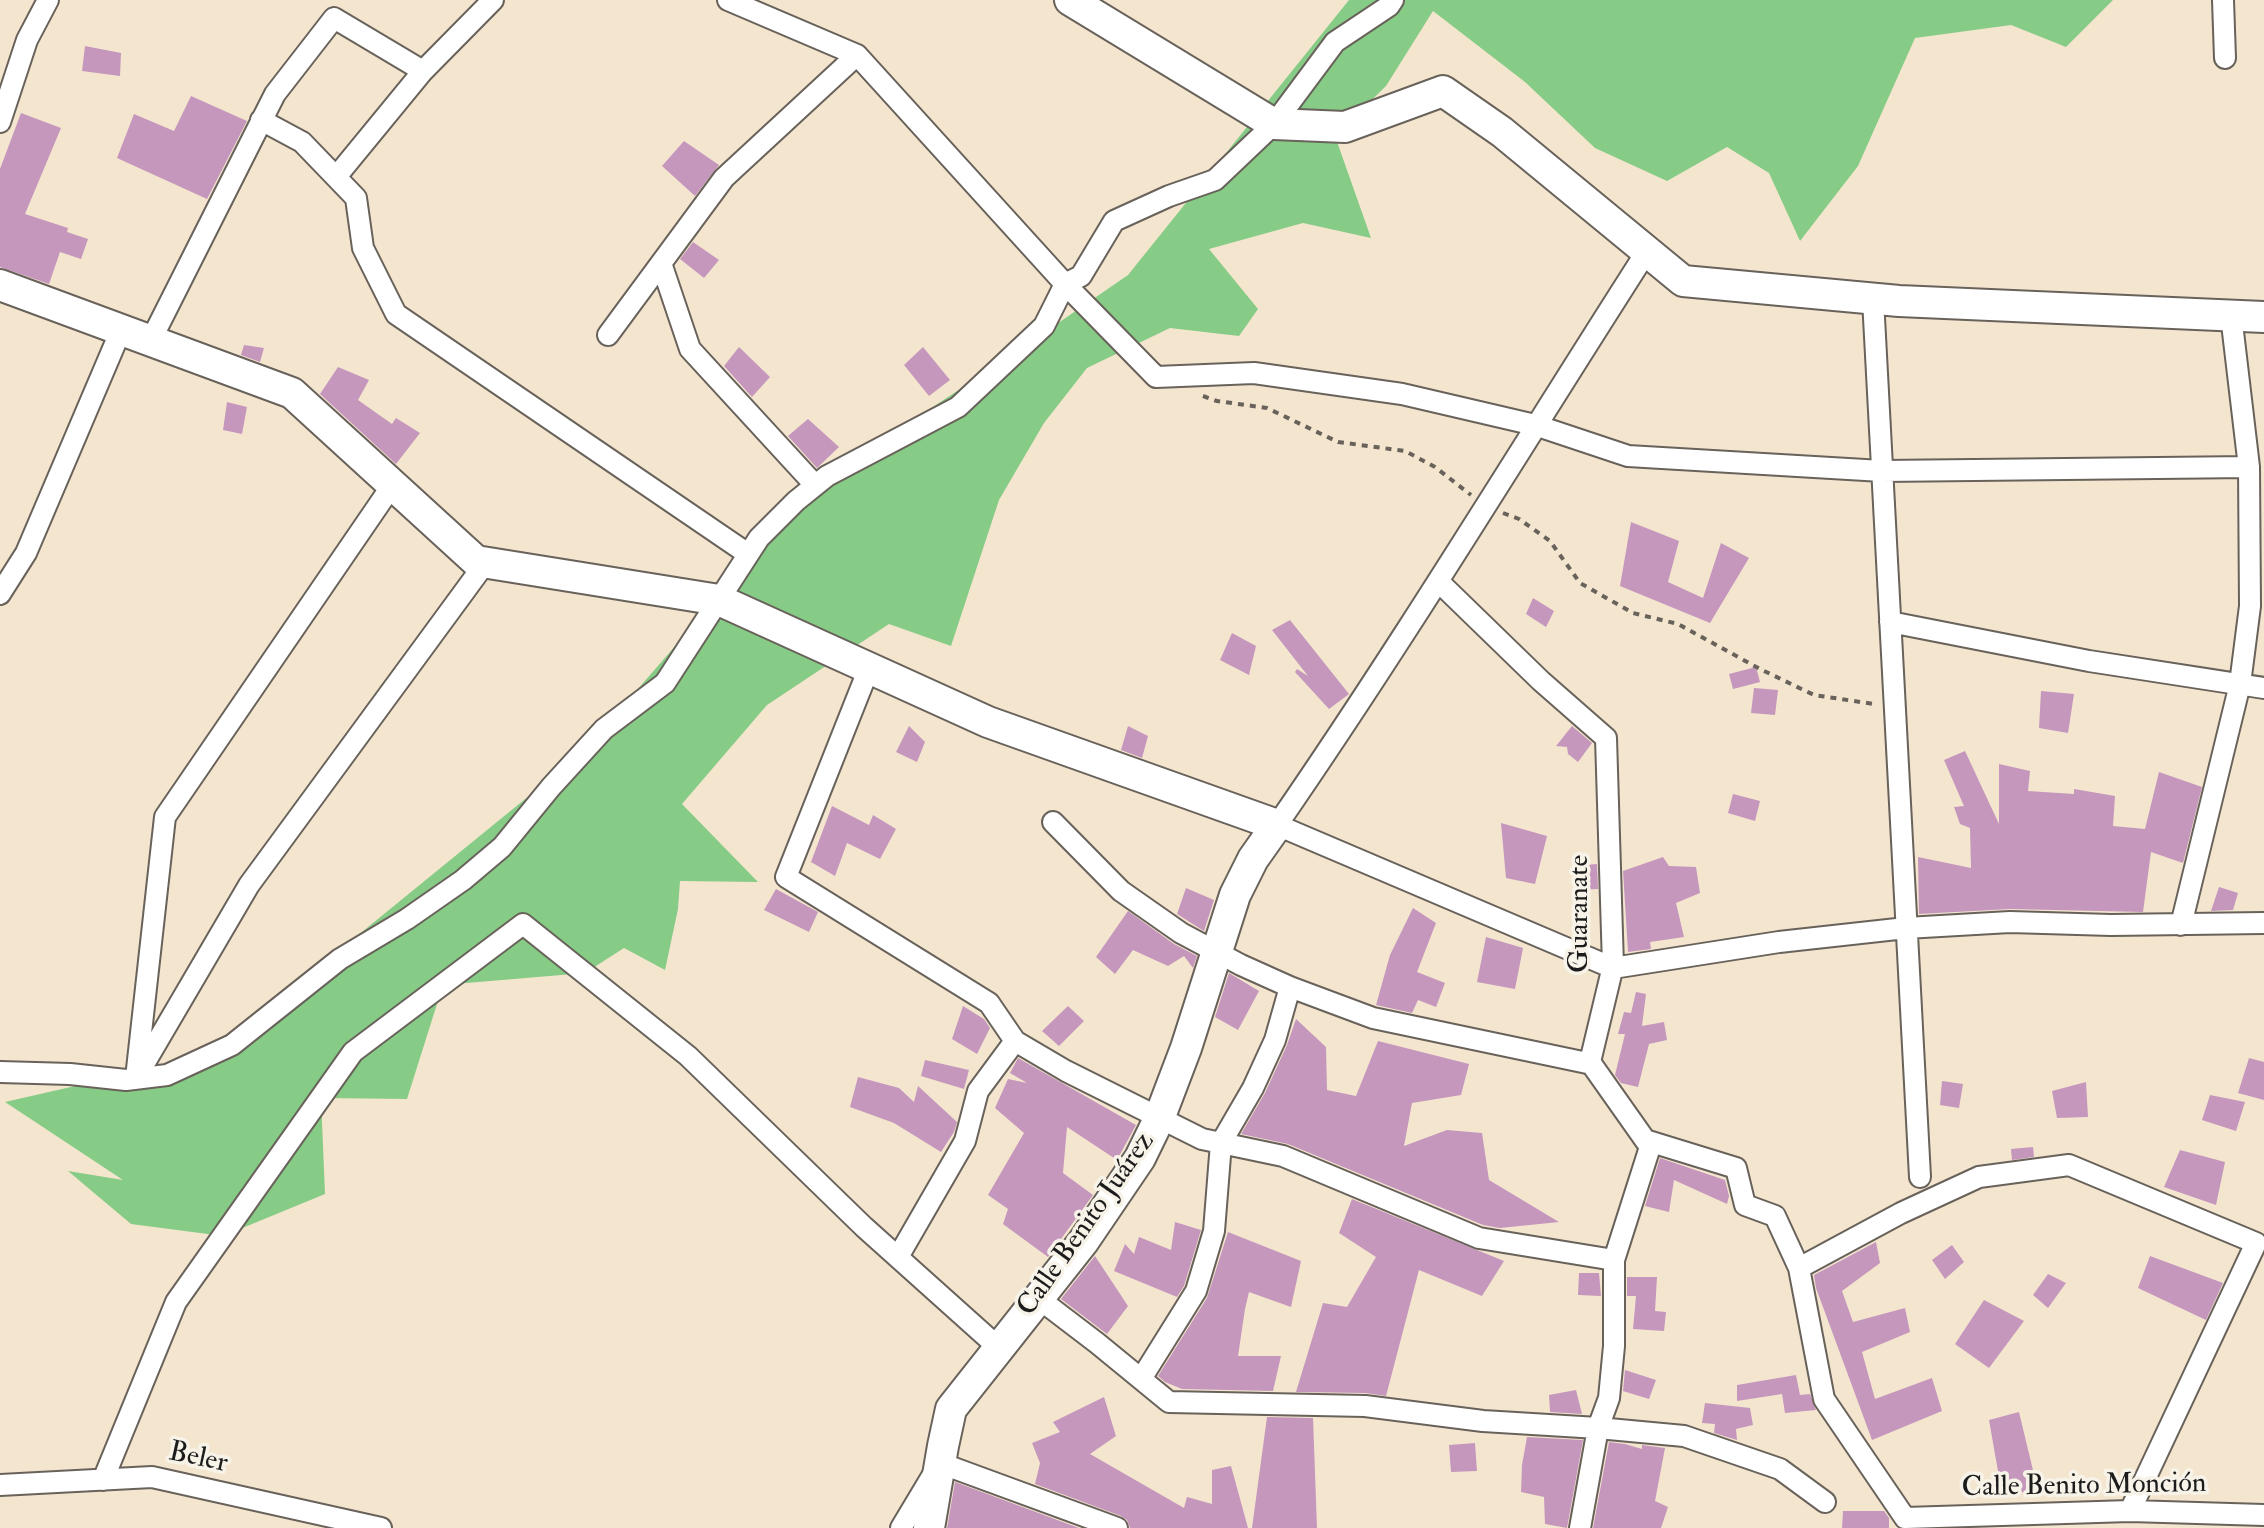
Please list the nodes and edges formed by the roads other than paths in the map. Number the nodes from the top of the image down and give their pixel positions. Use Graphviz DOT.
graph roads {
  1 [pos="48,0"];
  2 [pos="493,0"];
  3 [pos="728,0"];
  4 [pos="1070,0"];
  5 [pos="1393,0"];
  6 [pos="2223,0"];
  7 [pos="857,55"];
  8 [pos="2225,58"];
  9 [pos="423,71"];
  10 [pos="261,120"];
  11 [pos="0,122"];
  12 [pos="1274,124"];
  13 [pos="336,177"];
  14 [pos="1647,251"];
  15 [pos="661,263"];
  16 [pos="1065,284"];
  17 [pos="0,285"];
  18 [pos="1873,299"];
  19 [pos="2231,315"];
  20 [pos="2264,317"];
  21 [pos="121,330"];
  22 [pos="608,335"];
  23 [pos="151,340"];
  24 [pos="1535,425"];
  25 [pos="2249,467"];
  26 [pos="1882,471"];
  27 [pos="393,484"];
  28 [pos="815,485"];
  29 [pos="748,554"];
  30 [pos="486,562"];
  31 [pos="1439,582"];
  32 [pos="0,594"];
  33 [pos="719,600"];
  34 [pos="1890,622"];
  35 [pos="869,668"];
  36 [pos="2240,684"];
  37 [pos="2264,688"];
  38 [pos="1053,822"];
  39 [pos="1277,825"];
  40 [pos="2264,923"];
  41 [pos="2181,925"];
  42 [pos="1906,928"];
  43 [pos="1217,952"];
  44 [pos="1613,968"];
  45 [pos="1290,987"];
  46 [pos="1015,1041"];
  47 [pos="1592,1064"];
  48 [pos="0,1072"];
  49 [pos="136,1078"];
  50 [pos="1159,1119"];
  51 [pos="1645,1140"];
  52 [pos="1221,1143"];
  53 [pos="1920,1177"];
  54 [pos="898,1257"];
  55 [pos="1614,1260"];
  56 [pos="1799,1268"];
  57 [pos="1038,1298"];
  58 [pos="999,1348"];
  59 [pos="1141,1379"];
  60 [pos="1598,1428"];
  61 [pos="940,1463"];
  62 [pos="103,1480"];
  63 [pos="0,1485"];
  64 [pos="1825,1502"];
  65 [pos="2130,1511"];
  66 [pos="2264,1515"];
  67 [pos="381,1528"];
  68 [pos="901,1528"];
  69 [pos="929,1528"];
  70 [pos="1117,1528"];
  71 [pos="1580,1528"];
  1 -- 11 [label="street"];
  2 -- 9 [label="street"];
  3 -- 7 [label="street"];
  4 -- 12 [label="main road"];
  5 -- 12 [label="street"];
  6 -- 8 [label="street"];
  7 -- 15 [label="street"];
  7 -- 16 [label="street"];
  9 -- 10 [label="street"];
  9 -- 13 [label="street"];
  10 -- 13 [label="street"];
  10 -- 23 [label="street"];
  12 -- 14 [label="main road"];
  12 -- 16 [label="street"];
  13 -- 29 [label="street"];
  14 -- 18 [label="main road"];
  14 -- 24 [label="street"];
  15 -- 22 [label="street"];
  15 -- 28 [label="street"];
  16 -- 24 [label="street"];
  16 -- 28 [label="street"];
  17 -- 21 [label="main road"];
  18 -- 19 [label="main road"];
  18 -- 26 [label="street"];
  19 -- 20 [label="main road"];
  19 -- 25 [label="street"];
  21 -- 23 [label="main road"];
  21 -- 32 [label="street"];
  23 -- 27 [label="main road"];
  24 -- 26 [label="street"];
  24 -- 31 [label="street"];
  25 -- 26 [label="street"];
  25 -- 36 [label="street"];
  26 -- 34 [label="street"];
  27 -- 30 [label="main road"];
  27 -- 49 [label="street"];
  28 -- 29 [label="street"];
  29 -- 33 [label="street"];
  30 -- 33 [label="main road"];
  30 -- 49 [label="street"];
  31 -- 39 [label="street"];
  31 -- 44 [label="street, Guaranate"];
  33 -- 35 [label="main road"];
  33 -- 49 [label="street"];
  34 -- 36 [label="street"];
  34 -- 42 [label="street"];
  35 -- 39 [label="main road"];
  35 -- 46 [label="street"];
  36 -- 37 [label="street"];
  36 -- 41 [label="street"];
  38 -- 43 [label="street"];
  39 -- 43 [label="main road, Calle Benito Juárez"];
  39 -- 44 [label="street"];
  40 -- 41 [label="street"];
  41 -- 42 [label="street"];
  42 -- 44 [label="street"];
  42 -- 53 [label="street"];
  43 -- 45 [label="street"];
  43 -- 50 [label="main road, Calle Benito Juárez"];
  44 -- 47 [label="street, Guaranate"];
  45 -- 47 [label="street"];
  45 -- 52 [label="street"];
  46 -- 50 [label="street"];
  46 -- 54 [label="street"];
  47 -- 51 [label="street"];
  48 -- 49 [label="street"];
  50 -- 52 [label="street"];
  50 -- 57 [label="main road, Calle Benito Juárez"];
  51 -- 55 [label="street"];
  51 -- 56 [label="street"];
  52 -- 55 [label="street"];
  52 -- 59 [label="street"];
  54 -- 58 [label="street"];
  54 -- 62 [label="street"];
  55 -- 60 [label="street"];
  56 -- 65 [label="street, Calle Benito Monción"];
  56 -- 65 [label="street"];
  57 -- 58 [label="main road, Calle Benito Juárez"];
  57 -- 59 [label="street"];
  58 -- 61 [label="main road, Calle Benito Juárez"];
  59 -- 60 [label="street"];
  60 -- 64 [label="street"];
  60 -- 71 [label="street"];
  61 -- 68 [label="street"];
  61 -- 69 [label="main road, Calle Benito Juárez"];
  61 -- 70 [label="street"];
  62 -- 63 [label="street, Beler"];
  62 -- 67 [label="street, Beler"];
  65 -- 66 [label="street, Calle Benito Monción"];
}
